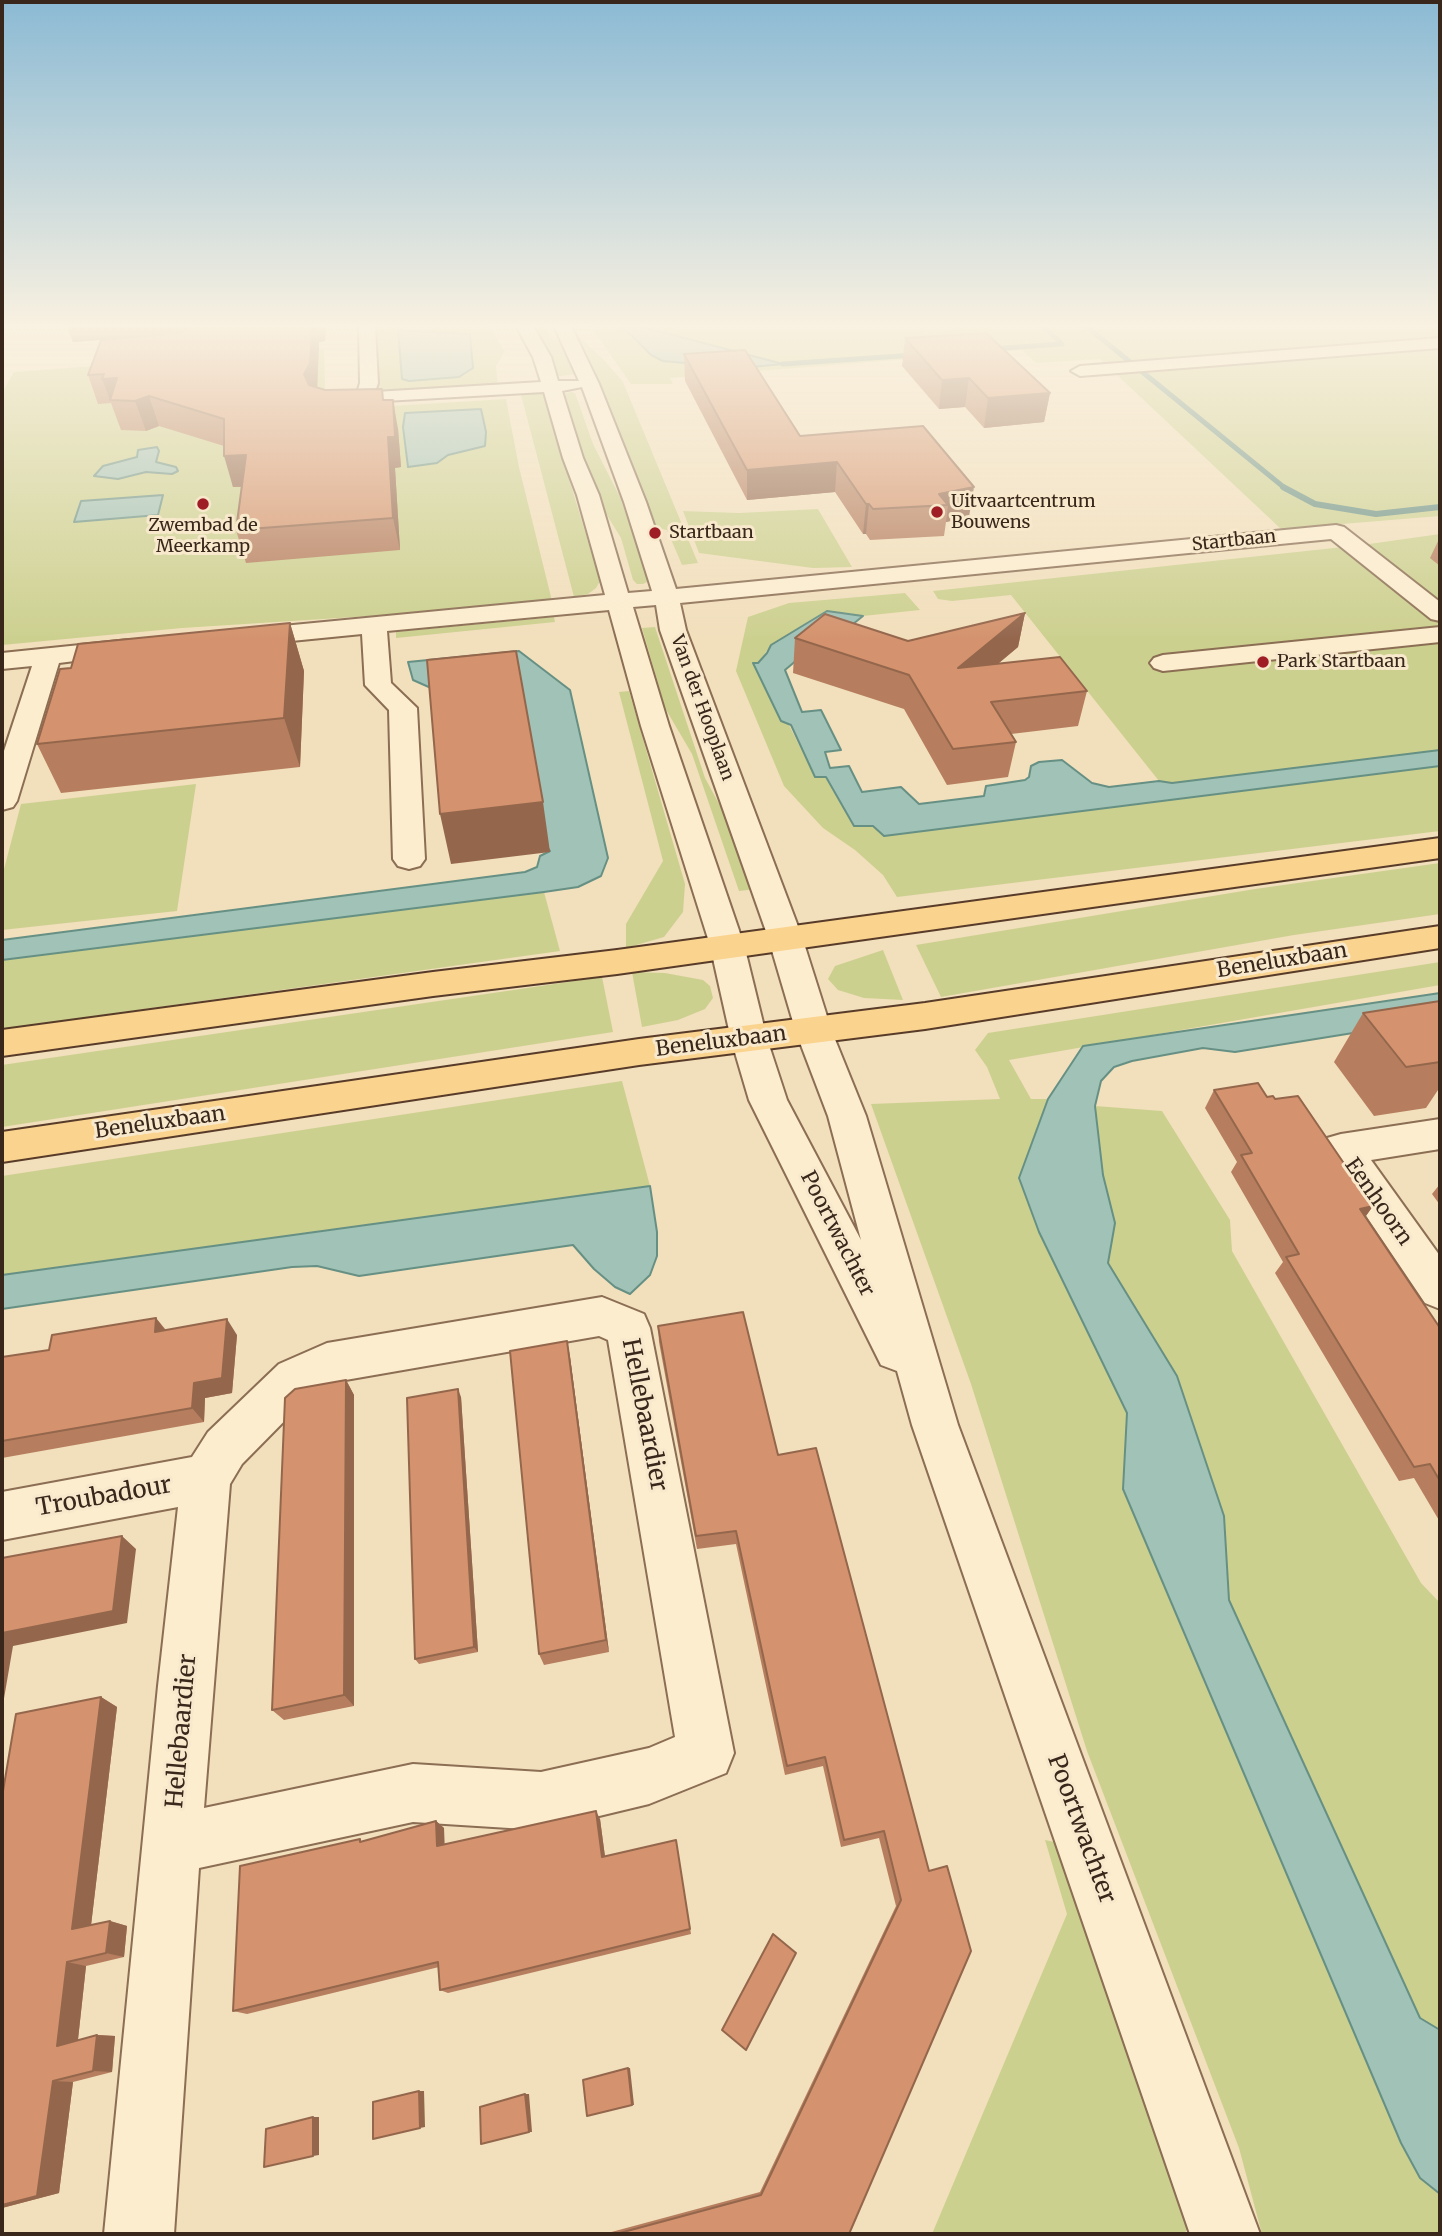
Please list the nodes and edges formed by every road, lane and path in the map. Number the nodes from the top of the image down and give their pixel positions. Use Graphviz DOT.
graph roads {
  1 [pos="565,430"];
  2 [pos="608,430"];
  3 [pos="666,596"];
  4 [pos="620,601"];
  5 [pos="1440,614"];
  6 [pos="374,625"];
  7 [pos="1440,634"];
  8 [pos="211,640"];
  9 [pos="157,646"];
  10 [pos="48,656"];
  11 [pos="2,661"];
  12 [pos="1163,663"];
  13 [pos="2,801"];
  14 [pos="1440,848"];
  15 [pos="409,859"];
  16 [pos="785,937"];
  17 [pos="1440,937"];
  18 [pos="727,945"];
  19 [pos="814,1032"];
  20 [pos="748,1039"];
  21 [pos="2,1043"];
  22 [pos="1440,1134"];
  23 [pos="2,1147"];
  24 [pos="1440,1290"];
  25 [pos="935,1425"];
  26 [pos="206,1478"];
  27 [pos="2,1516"];
  28 [pos="173,1844"];
  29 [pos="139,2234"];
  30 [pos="1225,2234"];
  1 -- 4 [label="street"];
  2 -- 3 [label="street, Van der Hooplaan"];
  3 -- 4 [label="street, Startbaan"];
  3 -- 5 [label="street, Startbaan"];
  3 -- 16 [label="street, Van der Hooplaan"];
  4 -- 6 [label="street, Startbaan"];
  4 -- 18 [label="street"];
  6 -- 8 [label="street, Startbaan"];
  6 -- 15 [label="street"];
  7 -- 12 [label="street"];
  9 -- 10 [label="street"];
  10 -- 11 [label="street"];
  10 -- 13 [label="street"];
  14 -- 16 [label="main road"];
  16 -- 18 [label="main road"];
  16 -- 19 [label="street, Van der Hooplaan"];
  17 -- 19 [label="main road, Beneluxbaan"];
  18 -- 20 [label="street"];
  18 -- 21 [label="main road"];
  19 -- 20 [label="main road, Beneluxbaan"];
  19 -- 25 [label="street, Poortwachter"];
  20 -- 23 [label="main road, Beneluxbaan"];
  20 -- 25 [label="street, Poortwachter"];
  22 -- 24 [label="street, Eenhoorn"];
  25 -- 30 [label="street, Poortwachter"];
  26 -- 27 [label="street, Troubadour"];
  26 -- 28 [label="street, Hellebaardier"];
  26 -- 28 [label="street, Hellebaardier"];
  28 -- 29 [label="street, Hellebaardier"];
}
